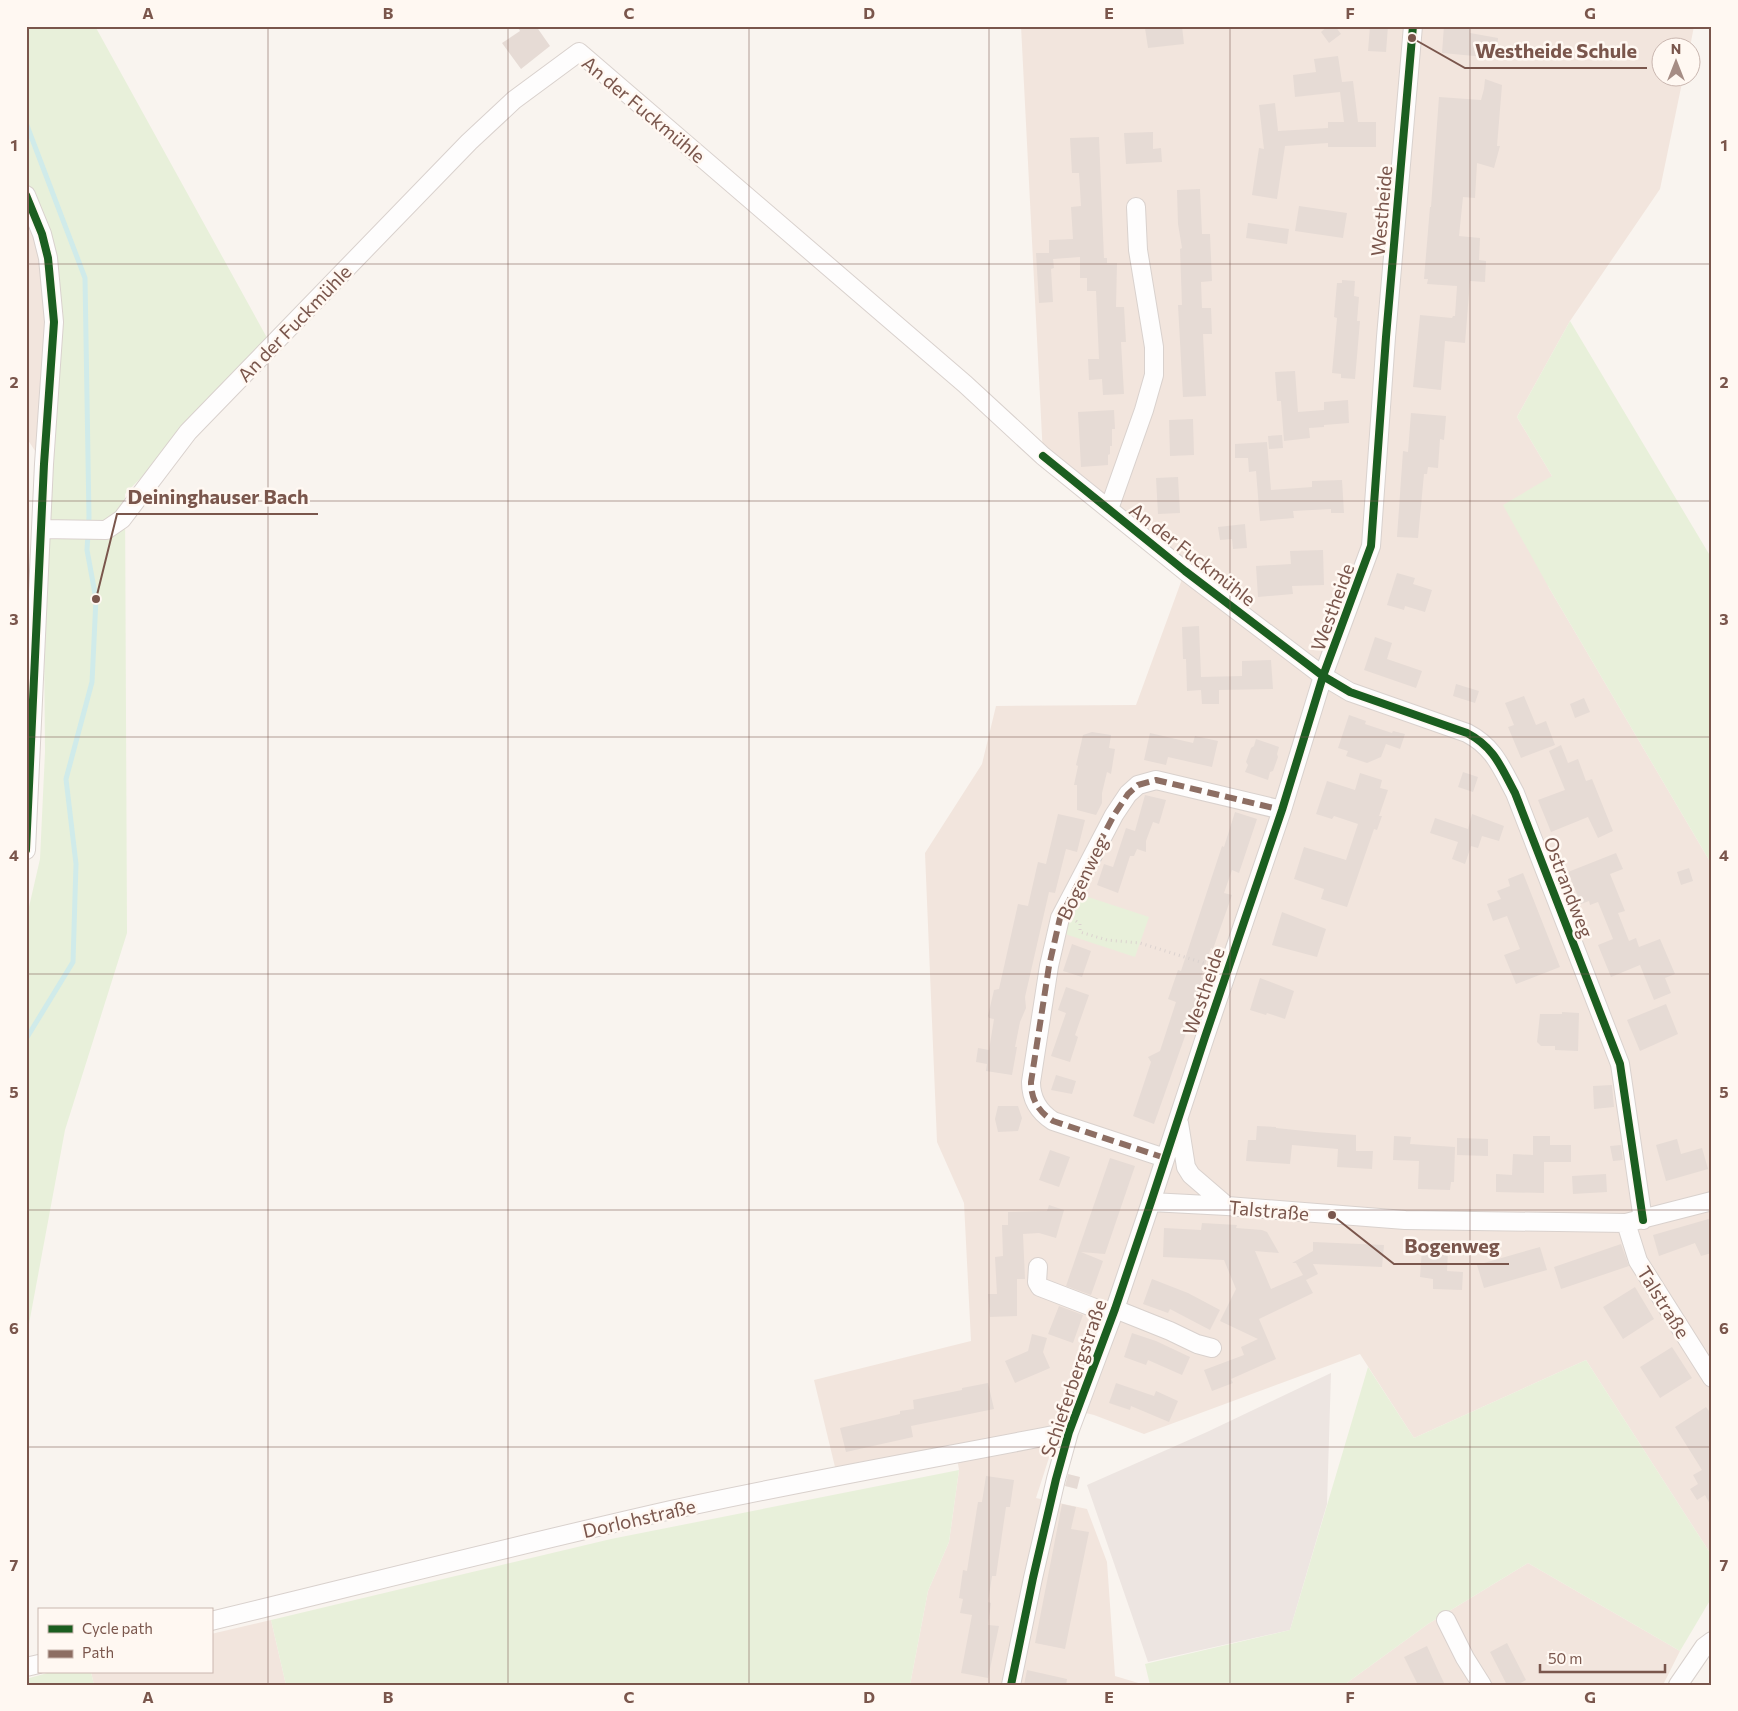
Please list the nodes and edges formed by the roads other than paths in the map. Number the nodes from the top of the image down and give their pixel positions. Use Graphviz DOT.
graph roads {
  1 [pos="1413,26"];
  2 [pos="26,195"];
  3 [pos="1136,207"];
  4 [pos="1109,509"];
  5 [pos="42,529"];
  6 [pos="1323,676"];
  7 [pos="1282,810"];
  8 [pos="26,850"];
  9 [pos="1179,1117"];
  10 [pos="1165,1158"];
  11 [pos="1712,1201"];
  12 [pos="1151,1202"];
  13 [pos="1227,1206"];
  14 [pos="1635,1222"];
  15 [pos="1038,1267"];
  16 [pos="1114,1312"];
  17 [pos="1212,1348"];
  18 [pos="1712,1378"];
  19 [pos="1069,1432"];
  20 [pos="1446,1620"];
  21 [pos="212,1621"];
  22 [pos="1712,1641"];
  23 [pos="38,1664"];
  24 [pos="26,1668"];
  25 [pos="1011,1685"];
  26 [pos="1482,1685"];
  27 [pos="1678,1685"];
  1 -- 6 [label="street, Westheide"];
  2 -- 5 [label="street"];
  3 -- 4 [label="street, An der Fuckmühle"];
  4 -- 5 [label="street, An der Fuckmühle"];
  4 -- 6 [label="street, An der Fuckmühle"];
  5 -- 8 [label="street"];
  6 -- 7 [label="street, Westheide"];
  6 -- 14 [label="street, Ostrandweg"];
  7 -- 9 [label="street, Westheide"];
  7 -- 10 [label="street, Bogenweg"];
  9 -- 10 [label="street, Westheide"];
  9 -- 13 [label="street"];
  10 -- 12 [label="street, Westheide"];
  11 -- 14 [label="street, Talstraße"];
  12 -- 13 [label="street, Talstraße"];
  12 -- 16 [label="street, Schieferbergstraße"];
  13 -- 14 [label="street, Talstraße"];
  14 -- 18 [label="street, Talstraße"];
  15 -- 16 [label="street"];
  16 -- 17 [label="street"];
  16 -- 19 [label="street, Schieferbergstraße"];
  19 -- 21 [label="street, Dorlohstraße"];
  19 -- 25 [label="street, Schieferbergstraße"];
  20 -- 26 [label="street"];
  22 -- 27 [label="street"];
  23 -- 24 [label="street"];
}
